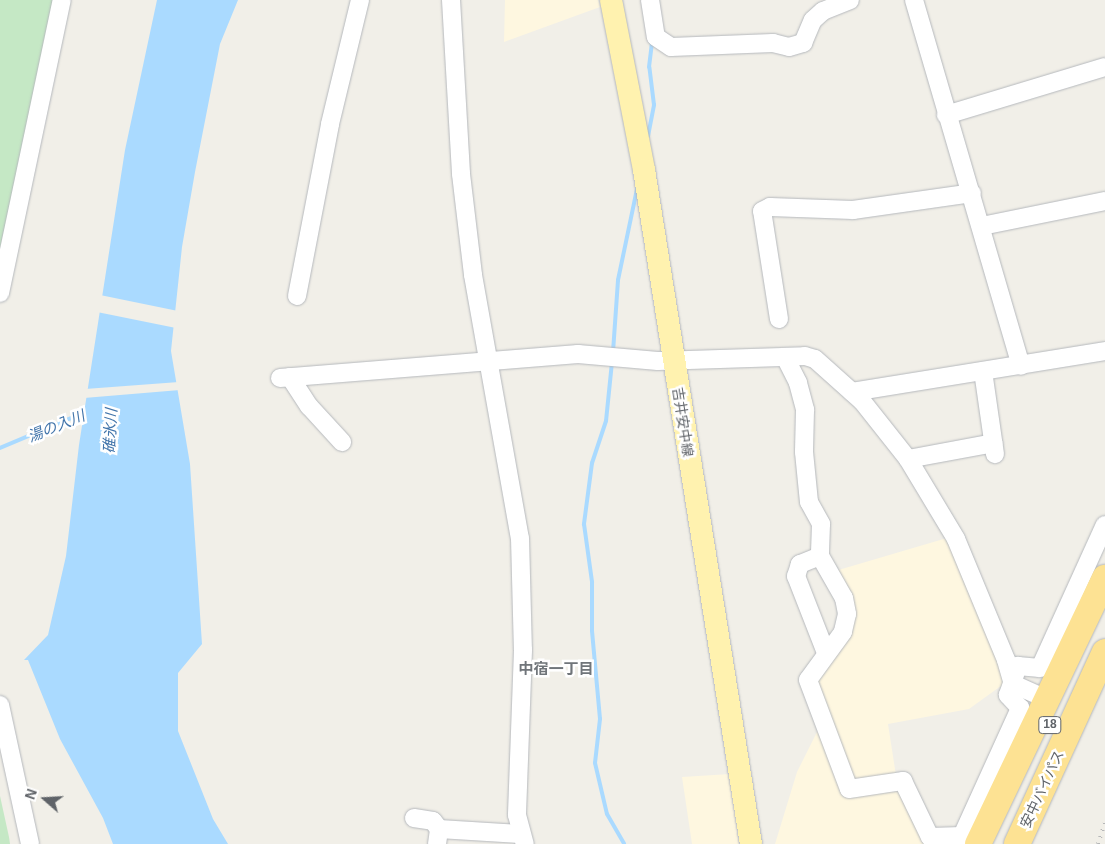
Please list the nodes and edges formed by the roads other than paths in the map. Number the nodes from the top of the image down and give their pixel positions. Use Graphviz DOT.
graph roads {
  1 [pos="62,0"];
  2 [pos="360,0"];
  3 [pos="451,0"];
  4 [pos="611,0"];
  5 [pos="650,0"];
  6 [pos="850,0"];
  7 [pos="914,0"];
  8 [pos="1105,67"];
  9 [pos="946,115"];
  10 [pos="972,193"];
  11 [pos="1105,201"];
  12 [pos="982,226"];
  13 [pos="0,293"];
  14 [pos="297,296"];
  15 [pos="779,319"];
  16 [pos="1105,351"];
  17 [pos="785,357"];
  18 [pos="673,361"];
  19 [pos="489,363"];
  20 [pos="1021,366"];
  21 [pos="983,372"];
  22 [pos="852,392"];
  23 [pos="342,442"];
  24 [pos="908,459"];
  25 [pos="1105,524"];
  26 [pos="820,556"];
  27 [pos="1105,578"];
  28 [pos="1105,606"];
  29 [pos="1105,652"];
  30 [pos="826,653"];
  31 [pos="1105,683"];
  32 [pos="1013,684"];
  33 [pos="1046,699"];
  34 [pos="0,705"];
  35 [pos="414,818"];
  36 [pos="438,837"];
  37 [pos="521,841"];
  38 [pos="30,844"];
  39 [pos="751,844"];
  40 [pos="978,844"];
  41 [pos="995,844"];
  42 [pos="1017,844"];
  43 [pos="1030,844"];
  1 -- 13 [label="street"];
  2 -- 14 [label="street"];
  3 -- 19 [label="street"];
  4 -- 18 [label="main road, 吉井安中線"];
  5 -- 6 [label="street"];
  7 -- 9 [label="street"];
  8 -- 9 [label="street"];
  9 -- 10 [label="street"];
  10 -- 12 [label="street"];
  10 -- 15 [label="street"];
  11 -- 12 [label="street"];
  12 -- 20 [label="street"];
  16 -- 20 [label="street"];
  17 -- 18 [label="street"];
  17 -- 22 [label="street"];
  17 -- 26 [label="street"];
  18 -- 19 [label="street"];
  18 -- 39 [label="main road, 吉井安中線"];
  19 -- 23 [label="street"];
  19 -- 37 [label="street"];
  20 -- 21 [label="street"];
  21 -- 22 [label="street"];
  21 -- 24 [label="street"];
  22 -- 24 [label="street"];
  24 -- 32 [label="street"];
  25 -- 32 [label="street"];
  26 -- 30 [label="street"];
  26 -- 30 [label="street"];
  27 -- 33 [label="highway"];
  28 -- 41 [label="highway, 安中バイパス / 18"];
  29 -- 42 [label="highway, 安中バイパス / 18"];
  30 -- 32 [label="street"];
  31 -- 43 [label="highway"];
  32 -- 33 [label="street"];
  33 -- 40 [label="highway"];
  34 -- 38 [label="street"];
  35 -- 36 [label="street"];
  36 -- 37 [label="street"];
}
